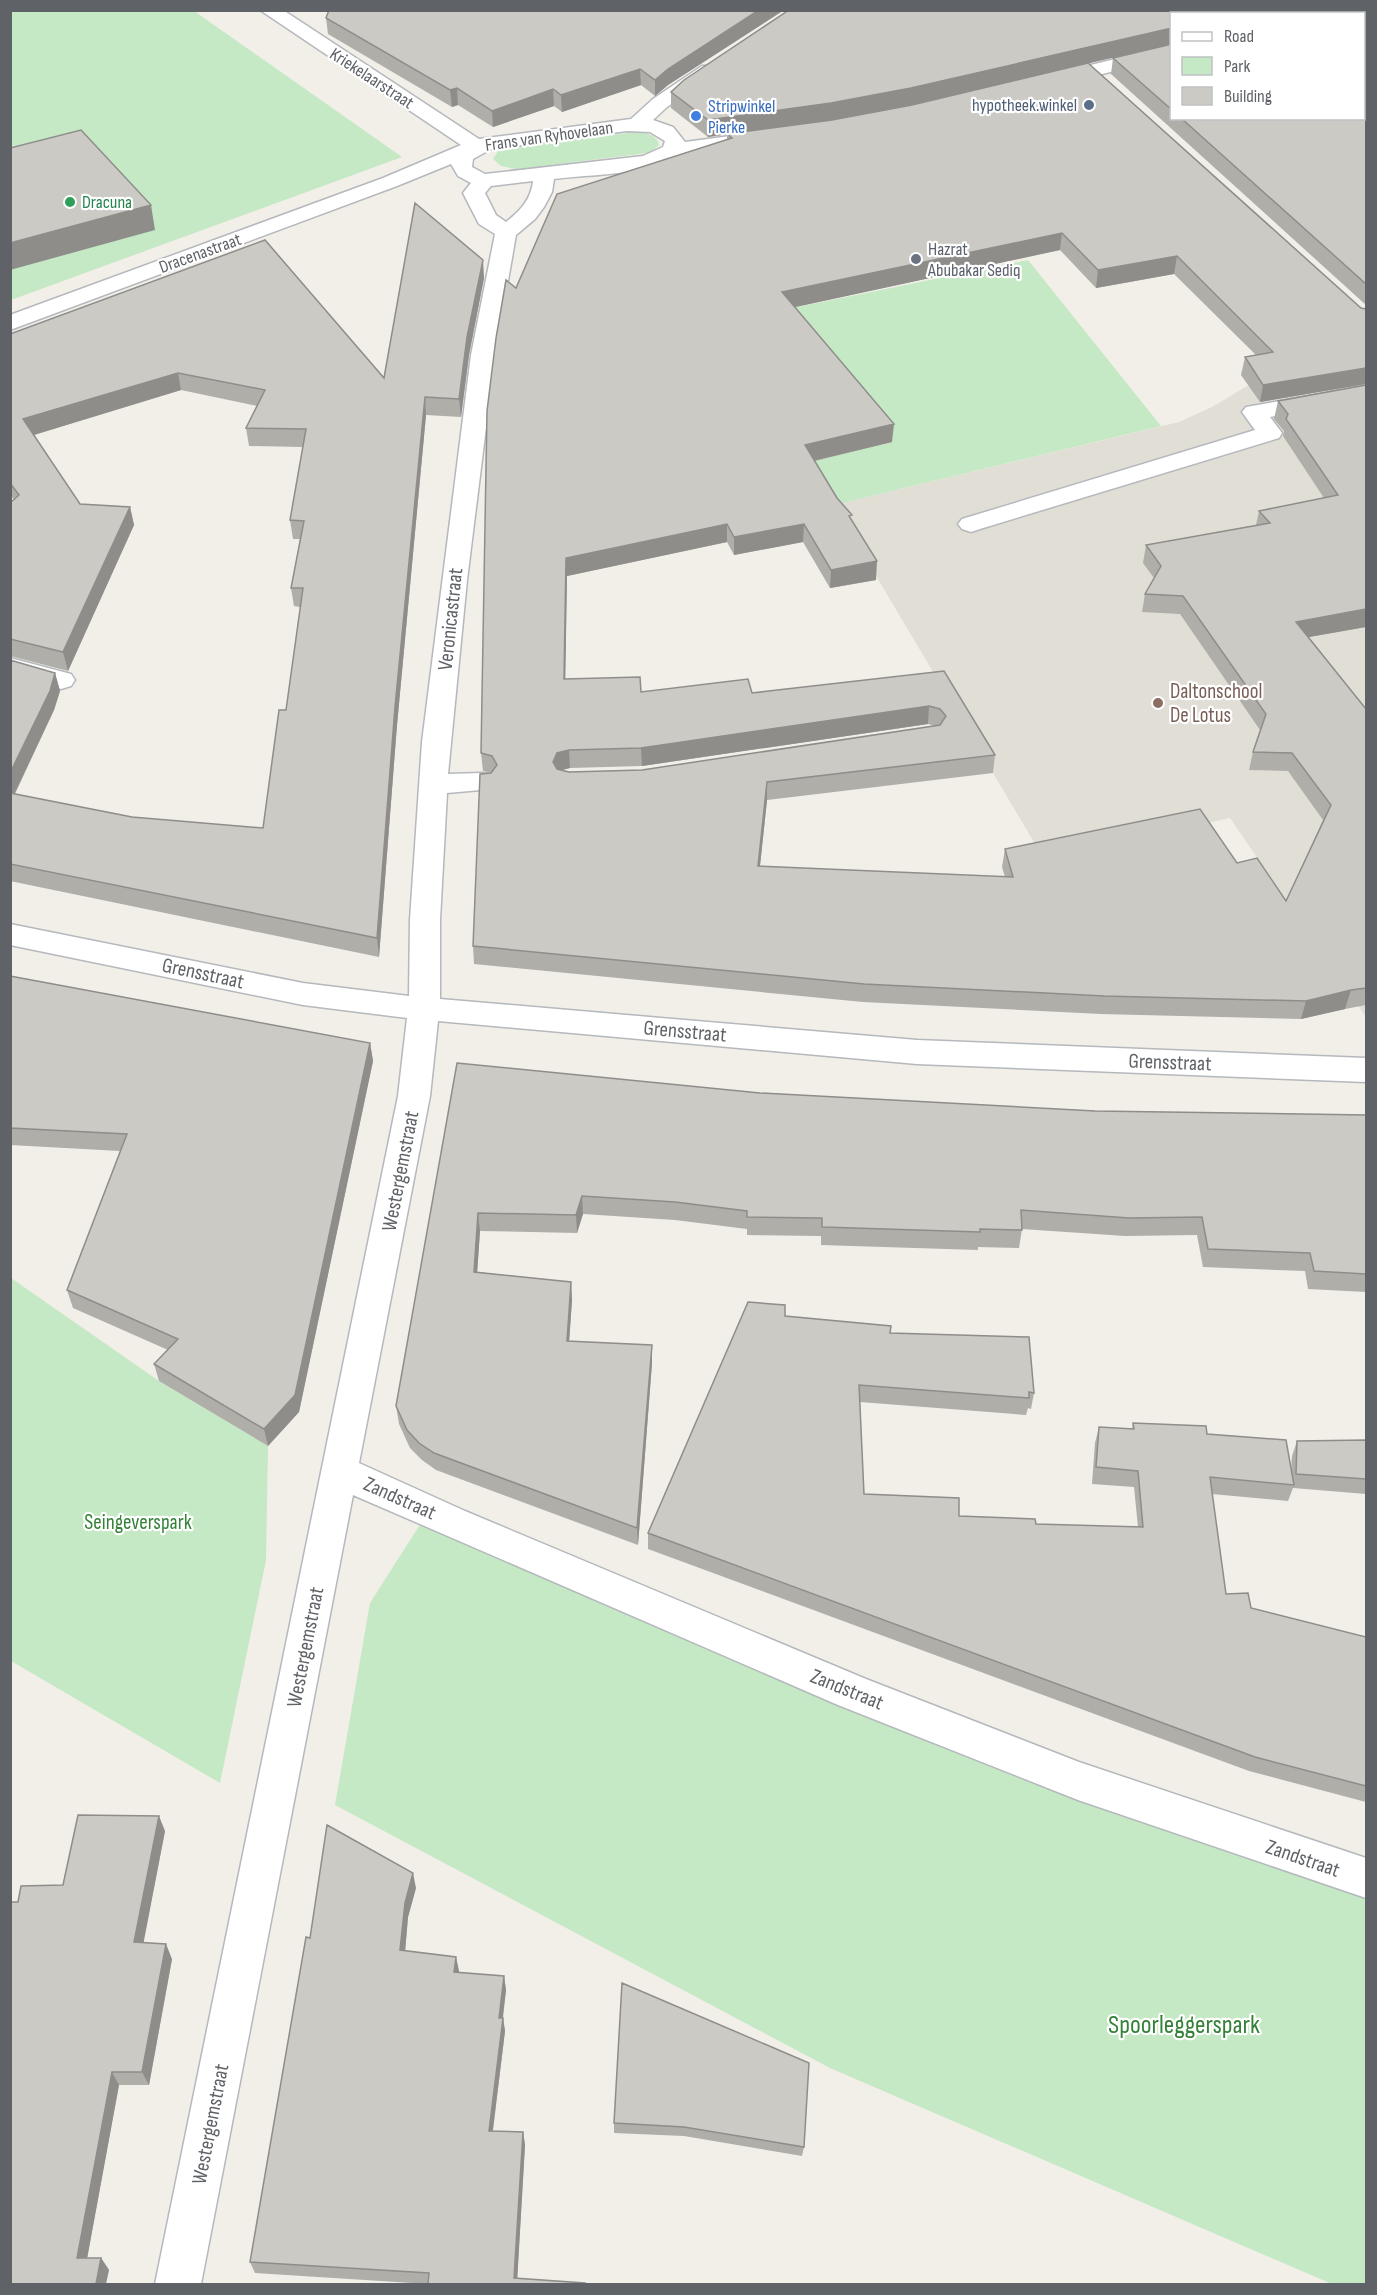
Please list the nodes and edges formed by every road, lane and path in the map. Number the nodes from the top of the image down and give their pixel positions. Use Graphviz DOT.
graph roads {
  1 [pos="269,10"];
  2 [pos="1170,52"];
  3 [pos="723,61"];
  4 [pos="1092,71"];
  5 [pos="1035,84"];
  6 [pos="1110,87"];
  7 [pos="636,125"];
  8 [pos="777,136"];
  9 [pos="472,148"];
  10 [pos="673,150"];
  11 [pos="543,174"];
  12 [pos="479,179"];
  13 [pos="390,182"];
  14 [pos="506,232"];
  15 [pos="10,323"];
  16 [pos="1366,393"];
  17 [pos="971,524"];
  18 [pos="10,666"];
  19 [pos="61,680"];
  20 [pos="482,783"];
  21 [pos="435,784"];
  22 [pos="10,934"];
  23 [pos="424,1009"];
  24 [pos="1366,1070"];
  25 [pos="339,1471"];
  26 [pos="1366,1878"];
  27 [pos="178,2284"];
  1 -- 9 [label="street, Kriekelaarstraat"];
  2 -- 4 [label="street"];
  3 -- 7 [label="street"];
  4 -- 5 [label="street"];
  4 -- 6 [label="street"];
  7 -- 9 [label="street, Frans van Ryhovelaan"];
  7 -- 10 [label="street, Frans van Ryhovelaan"];
  8 -- 10 [label="street, Frans van Ryhovelaan"];
  9 -- 12 [label="street, Frans van Ryhovelaan"];
  9 -- 13 [label="street, Dracenastraat"];
  10 -- 11 [label="street, Frans van Ryhovelaan"];
  11 -- 12 [label="street, Frans van Ryhovelaan"];
  11 -- 14 [label="street"];
  12 -- 13 [label="street, Dracenastraat"];
  12 -- 14 [label="street"];
  13 -- 15 [label="street, Dracenastraat"];
  14 -- 21 [label="street, Veronicastraat"];
  16 -- 17 [label="street"];
  18 -- 19 [label="street"];
  20 -- 21 [label="street"];
  21 -- 23 [label="street, Veronicastraat"];
  22 -- 23 [label="street, Grensstraat"];
  23 -- 24 [label="street, Grensstraat"];
  23 -- 25 [label="street, Westergemstraat"];
  25 -- 26 [label="street, Zandstraat"];
  25 -- 27 [label="street, Westergemstraat"];
}
